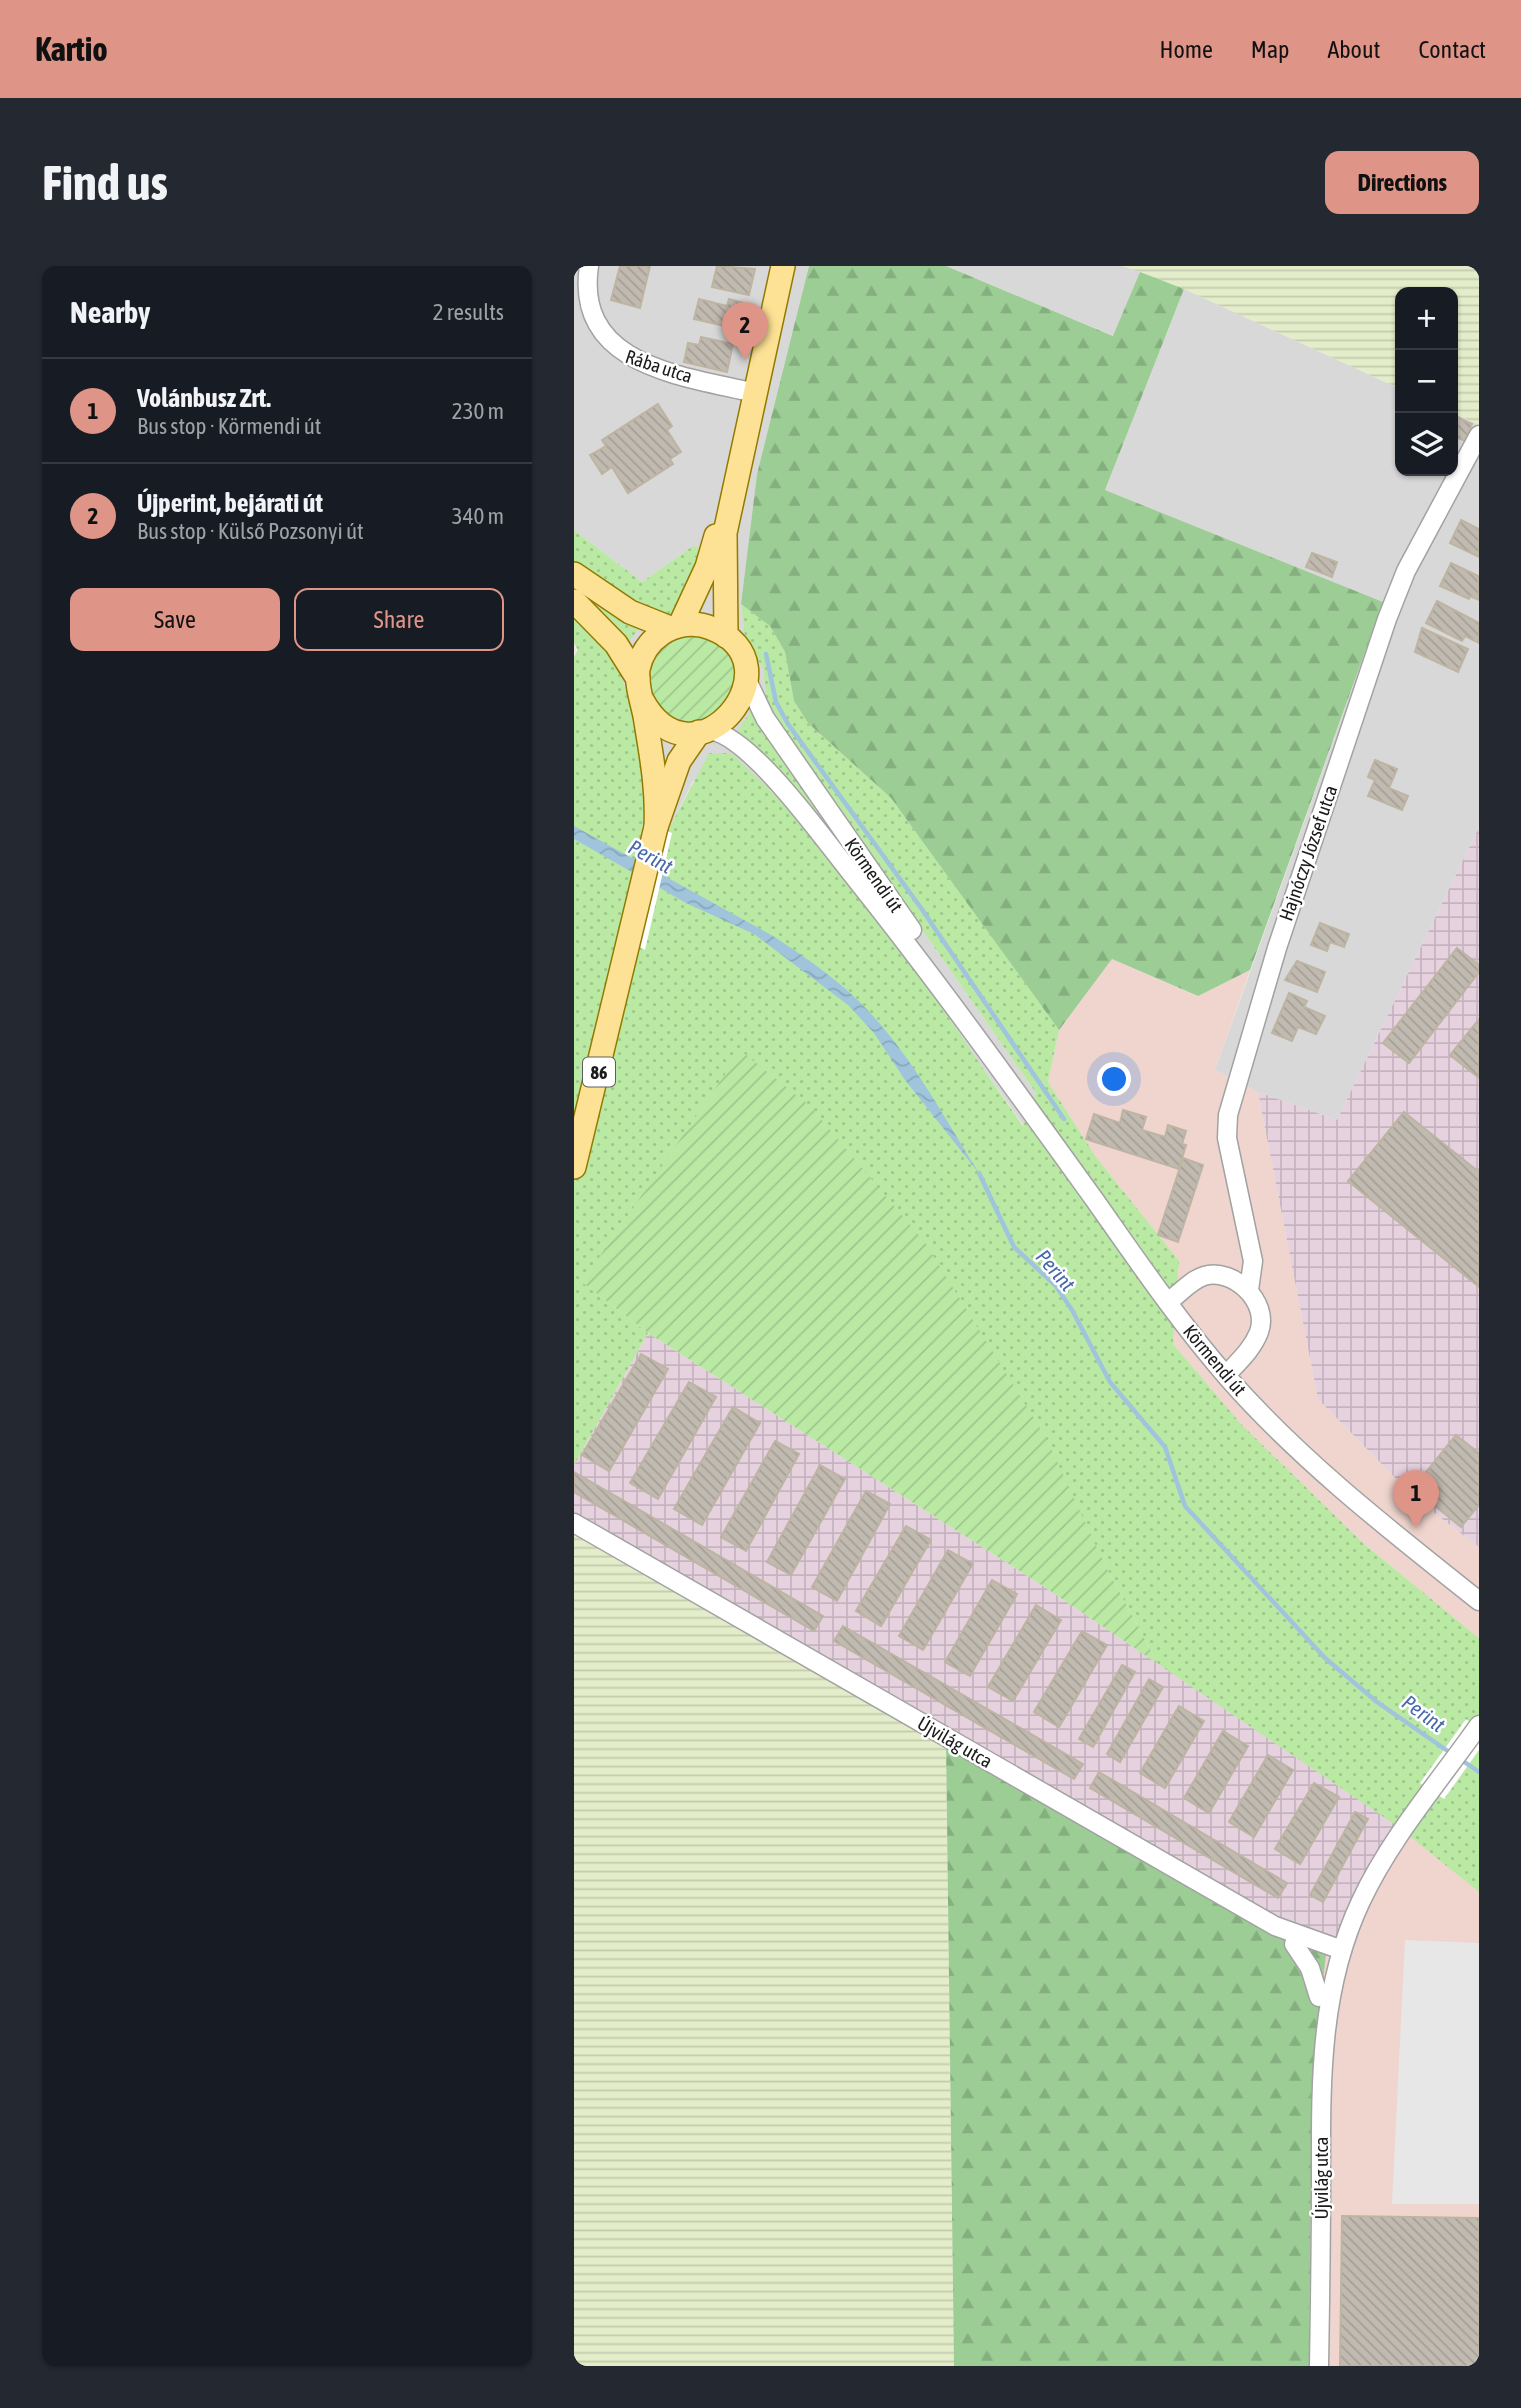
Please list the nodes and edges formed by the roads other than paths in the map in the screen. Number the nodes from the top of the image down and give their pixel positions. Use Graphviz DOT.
graph roads {
  1 [pos="589,266"];
  2 [pos="783,266"];
  3 [pos="755,393"];
  4 [pos="1479,435"];
  5 [pos="738,466"];
  6 [pos="574,574"];
  7 [pos="574,601"];
  8 [pos="675,627"];
  9 [pos="726,636"];
  10 [pos="746,678"];
  11 [pos="640,690"];
  12 [pos="704,731"];
  13 [pos="656,827"];
  14 [pos="1002,1072"];
  15 [pos="574,1167"];
  16 [pos="1249,1290"];
  17 [pos="1168,1302"];
  18 [pos="1226,1376"];
  19 [pos="574,1523"];
  20 [pos="1479,1601"];
  21 [pos="1478,1726"];
  22 [pos="1294,1944"];
  23 [pos="1342,1950"];
  24 [pos="1319,1997"];
  25 [pos="1319,2366"];
  1 -- 3 [label="street, Rába utca"];
  2 -- 3 [label="main road"];
  3 -- 5 [label="main road"];
  4 -- 16 [label="street, Hajnóczy József utca"];
  5 -- 8 [label="main road"];
  5 -- 9 [label="main road"];
  6 -- 8 [label="main road"];
  7 -- 11 [label="main road, 86"];
  8 -- 9 [label="main road"];
  8 -- 11 [label="main road, 86"];
  9 -- 10 [label="main road"];
  10 -- 12 [label="main road, 86"];
  10 -- 14 [label="street, Körmendi út"];
  11 -- 12 [label="main road, 86"];
  11 -- 13 [label="main road, 86"];
  12 -- 13 [label="main road, 86"];
  12 -- 14 [label="street, Körmendi út"];
  13 -- 15 [label="main road, 86"];
  14 -- 17 [label="street, Körmendi út"];
  16 -- 17 [label="street"];
  16 -- 18 [label="street"];
  17 -- 18 [label="street, Körmendi út"];
  18 -- 20 [label="street, Körmendi út"];
  19 -- 23 [label="street, Újvilág utca"];
  21 -- 23 [label="street, Újvilág utca"];
  22 -- 24 [label="street"];
  23 -- 25 [label="street, Újvilág utca"];
}
